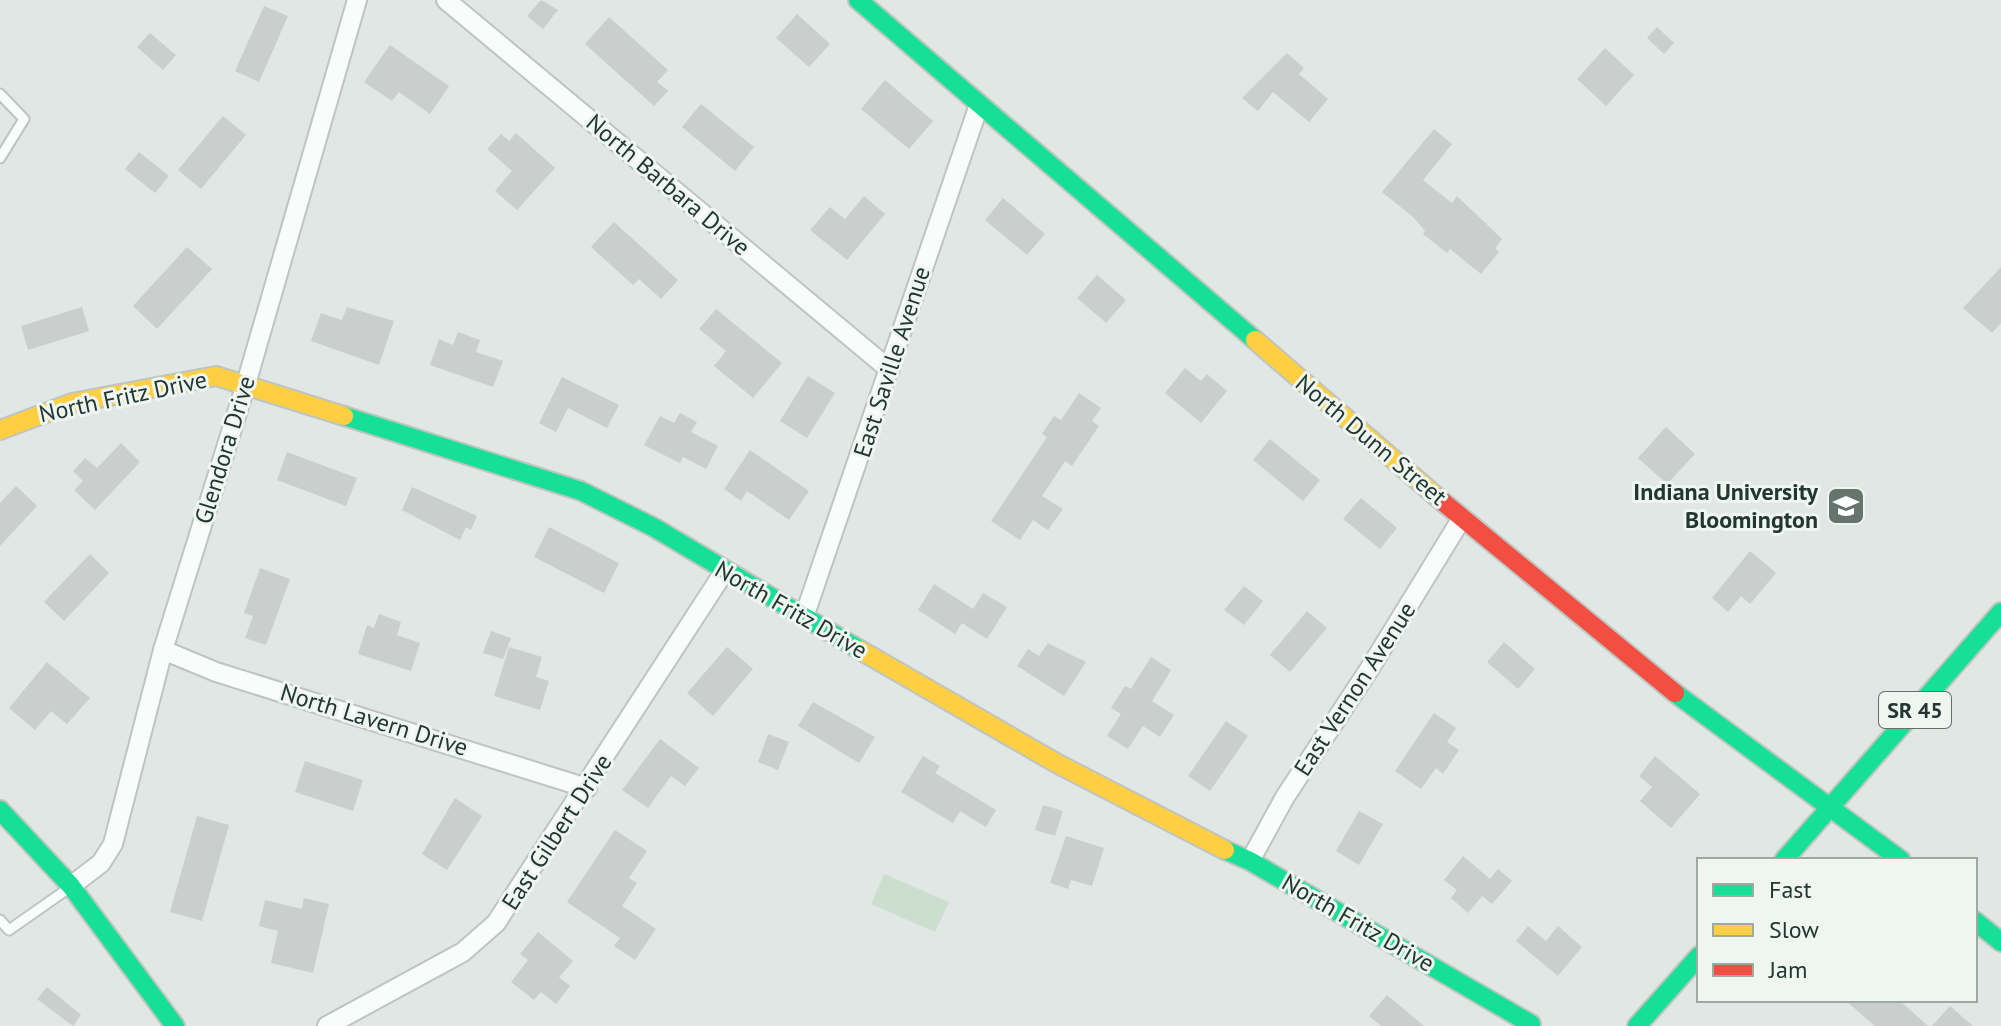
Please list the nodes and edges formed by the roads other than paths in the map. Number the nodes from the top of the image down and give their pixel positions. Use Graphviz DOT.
graph roads {
  1 [pos="357,0"];
  2 [pos="446,0"];
  3 [pos="858,0"];
  4 [pos="0,94"];
  5 [pos="979,105"];
  6 [pos="0,158"];
  7 [pos="890,370"];
  8 [pos="246,384"];
  9 [pos="0,430"];
  10 [pos="1462,518"];
  11 [pos="724,572"];
  12 [pos="2001,612"];
  13 [pos="804,617"];
  14 [pos="163,650"];
  15 [pos="587,788"];
  16 [pos="1829,808"];
  17 [pos="0,810"];
  18 [pos="1786,858"];
  19 [pos="1898,858"];
  20 [pos="1250,861"];
  21 [pos="71,886"];
  22 [pos="0,920"];
  23 [pos="1977,923"];
  24 [pos="2001,942"];
  25 [pos="1697,958"];
  26 [pos="1531,1024"];
  27 [pos="175,1026"];
  28 [pos="327,1026"];
  29 [pos="1637,1026"];
  1 -- 8 [label="street, Glendora Drive"];
  2 -- 7 [label="street, North Barbara Drive"];
  3 -- 5 [label="main road, North Dunn Street"];
  4 -- 6 [label="lane"];
  5 -- 7 [label="street, East Saville Avenue"];
  5 -- 10 [label="main road, North Dunn Street"];
  7 -- 13 [label="street, East Saville Avenue"];
  8 -- 9 [label="main road, North Fritz Drive"];
  8 -- 11 [label="main road, North Fritz Drive"];
  8 -- 14 [label="street, Glendora Drive"];
  10 -- 16 [label="main road, North Dunn Street"];
  10 -- 20 [label="street, East Vernon Avenue"];
  11 -- 13 [label="main road, North Fritz Drive"];
  11 -- 15 [label="street, East Gilbert Drive"];
  12 -- 16 [label="main road, SR 45"];
  13 -- 20 [label="main road, North Fritz Drive"];
  14 -- 15 [label="street, North Lavern Drive"];
  14 -- 21 [label="street, Glendora Drive"];
  15 -- 28 [label="street, East Gilbert Drive"];
  16 -- 18 [label="main road, SR 45"];
  16 -- 19 [label="main road, North Dunn Street"];
  17 -- 21 [label="main road"];
  20 -- 26 [label="main road, North Fritz Drive"];
  21 -- 22 [label="lane"];
  21 -- 27 [label="main road"];
  23 -- 24 [label="main road"];
  25 -- 29 [label="main road"];
}
